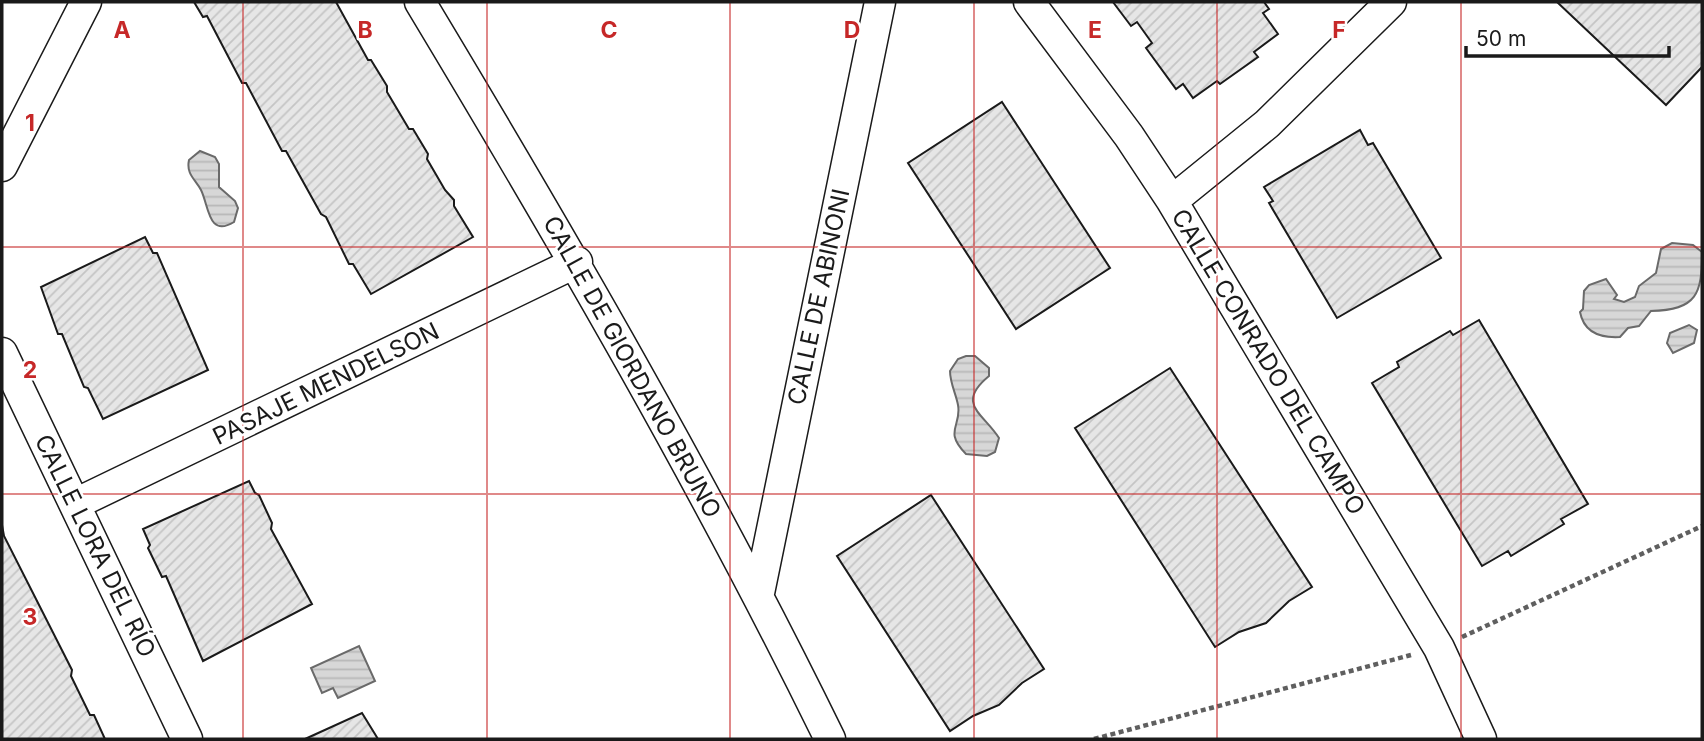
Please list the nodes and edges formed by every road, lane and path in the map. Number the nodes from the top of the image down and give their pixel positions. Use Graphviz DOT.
graph roads {
  1 [pos="86,2"];
  2 [pos="420,2"];
  3 [pos="880,2"];
  4 [pos="1029,2"];
  5 [pos="1391,2"];
  6 [pos="2,166"];
  7 [pos="1172,201"];
  8 [pos="577,262"];
  9 [pos="2,353"];
  10 [pos="75,505"];
  11 [pos="758,593"];
  12 [pos="187,739"];
  13 [pos="830,739"];
  14 [pos="1481,739"];
  1 -- 6 [label="street"];
  2 -- 8 [label="street, CALLE DE GIORDANO BRUNO"];
  3 -- 11 [label="street, CALLE DE ABINONI"];
  4 -- 7 [label="street, CALLE CONRADO DEL CAMPO"];
  5 -- 7 [label="street"];
  7 -- 14 [label="street, CALLE CONRADO DEL CAMPO"];
  8 -- 10 [label="street, PASAJE MENDELSON"];
  8 -- 11 [label="street, CALLE DE GIORDANO BRUNO"];
  9 -- 10 [label="street, CALLE LORA DEL RÍO"];
  10 -- 12 [label="street, CALLE LORA DEL RÍO"];
  11 -- 13 [label="street, CALLE DE GIORDANO BRUNO"];
}
